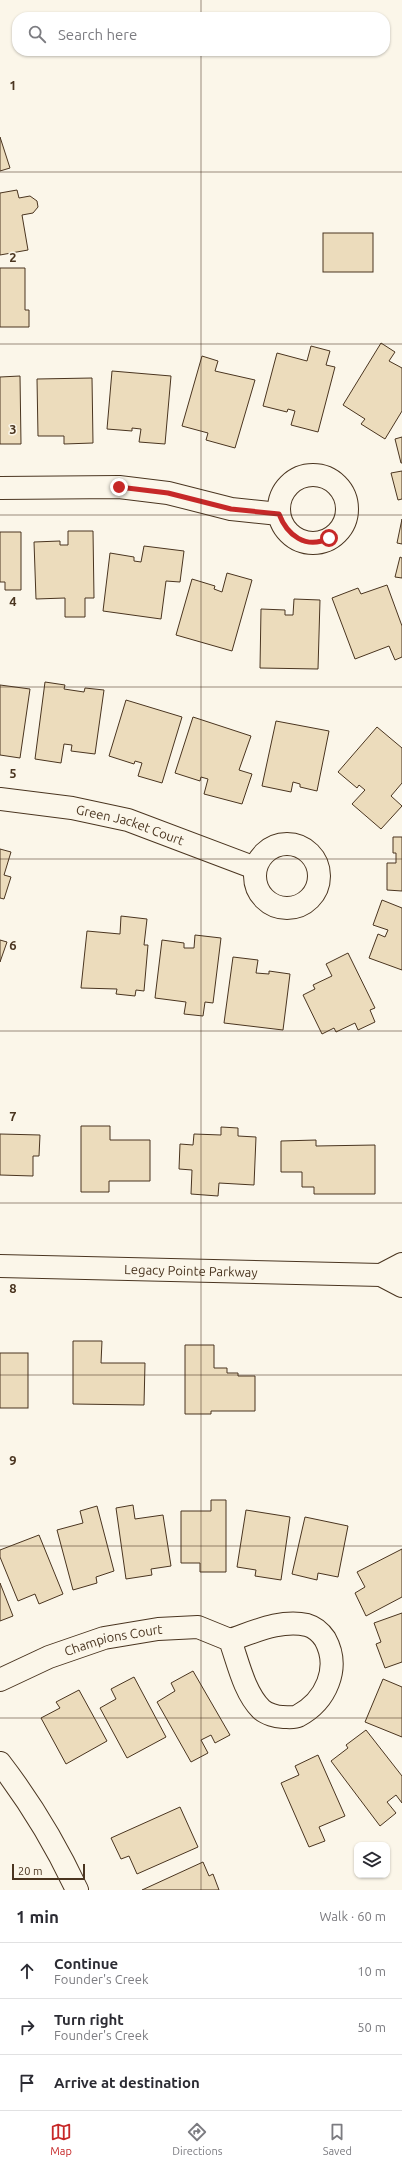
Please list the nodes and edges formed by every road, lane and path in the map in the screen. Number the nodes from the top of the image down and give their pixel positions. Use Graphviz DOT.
graph roads {
  1 [pos="0,488"];
  2 [pos="279,514"];
  3 [pos="0,799"];
  4 [pos="255,868"];
  5 [pos="402,1264"];
  6 [pos="0,1266"];
  7 [pos="381,1275"];
  8 [pos="402,1286"];
  9 [pos="230,1640"];
  10 [pos="0,1680"];
  11 [pos="0,1763"];
  12 [pos="77,1890"];
  1 -- 2 [label="street"];
  3 -- 4 [label="street, Green Jacket Court"];
  5 -- 7 [label="street, Legacy Pointe Parkway"];
  6 -- 7 [label="street, Legacy Pointe Parkway"];
  7 -- 8 [label="street, Legacy Pointe Parkway"];
  9 -- 9 [label="street"];
  9 -- 10 [label="street, Champions Court"];
  11 -- 12 [label="street"];
}
